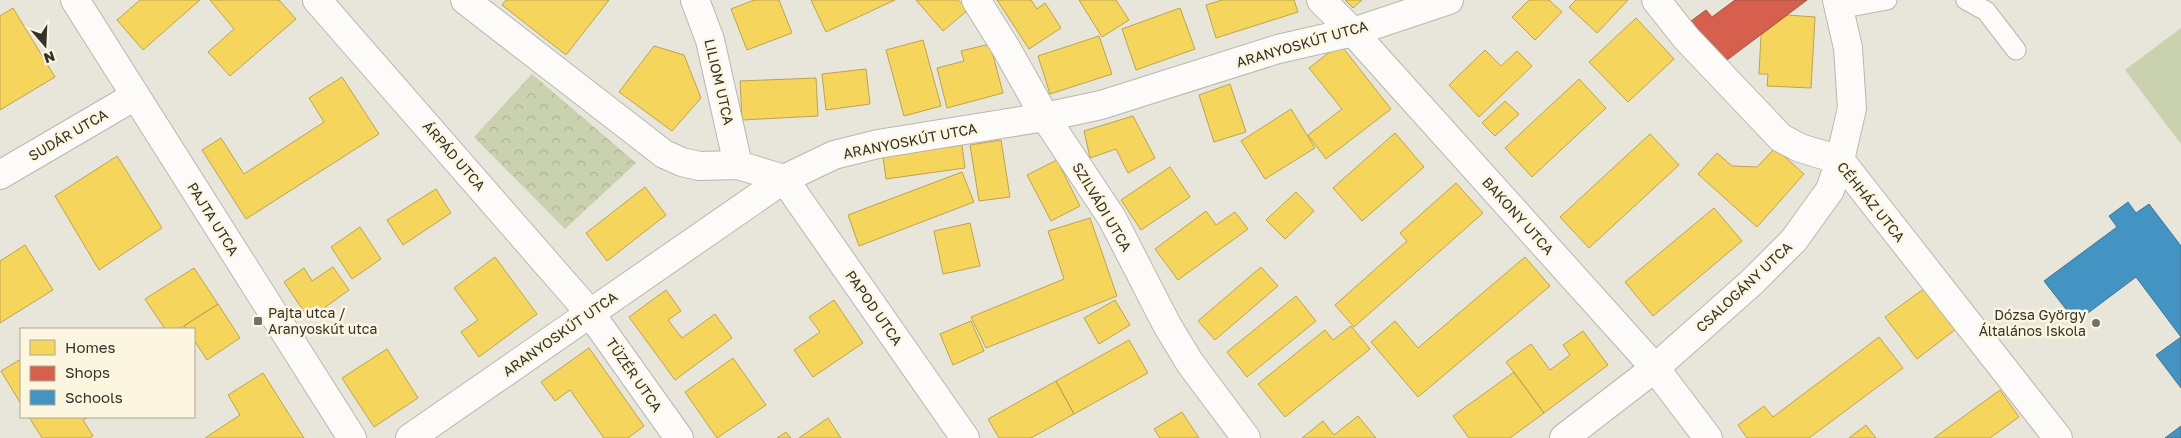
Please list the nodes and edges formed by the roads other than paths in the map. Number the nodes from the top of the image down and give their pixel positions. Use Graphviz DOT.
graph roads {
  1 [pos="75,0"];
  2 [pos="317,0"];
  3 [pos="465,0"];
  4 [pos="696,0"];
  5 [pos="976,0"];
  6 [pos="1321,0"];
  7 [pos="1449,0"];
  8 [pos="1656,0"];
  9 [pos="1886,0"];
  10 [pos="1966,0"];
  11 [pos="1838,5"];
  12 [pos="1353,32"];
  13 [pos="2016,50"];
  14 [pos="135,96"];
  15 [pos="1045,117"];
  16 [pos="1840,160"];
  17 [pos="738,165"];
  18 [pos="0,174"];
  19 [pos="784,179"];
  20 [pos="590,313"];
  21 [pos="1655,368"];
  22 [pos="352,438"];
  23 [pos="410,438"];
  24 [pos="679,438"];
  25 [pos="965,438"];
  26 [pos="1246,438"];
  27 [pos="1564,438"];
  28 [pos="1708,438"];
  29 [pos="2058,438"];
  1 -- 14 [label="street, PAJTA UTCA"];
  2 -- 20 [label="street, ÁRPÁD UTCA"];
  3 -- 17 [label="street"];
  4 -- 17 [label="street, LILIOM UTCA"];
  5 -- 15 [label="street, SZILVÁDI UTCA"];
  6 -- 12 [label="street, BAKONY UTCA"];
  7 -- 12 [label="street, ARANYOSKÚT UTCA"];
  8 -- 16 [label="street, CÉHHÁZ UTCA"];
  9 -- 11 [label="lane"];
  10 -- 13 [label="lane"];
  11 -- 16 [label="street, CSALOGÁNY UTCA"];
  12 -- 15 [label="street, ARANYOSKÚT UTCA"];
  12 -- 21 [label="street, BAKONY UTCA"];
  14 -- 18 [label="street, SUDÁR UTCA"];
  14 -- 22 [label="street, PAJTA UTCA"];
  15 -- 19 [label="street, ARANYOSKÚT UTCA"];
  15 -- 26 [label="street, SZILVÁDI UTCA"];
  16 -- 21 [label="street, CSALOGÁNY UTCA"];
  16 -- 29 [label="street, CÉHHÁZ UTCA"];
  17 -- 19 [label="street"];
  19 -- 20 [label="street, ARANYOSKÚT UTCA"];
  19 -- 25 [label="street, PAPOD UTCA"];
  20 -- 23 [label="street, ARANYOSKÚT UTCA"];
  20 -- 24 [label="street, TÜZÉR UTCA"];
  21 -- 27 [label="street, CSALOGÁNY UTCA"];
  21 -- 28 [label="street, BAKONY UTCA"];
}
